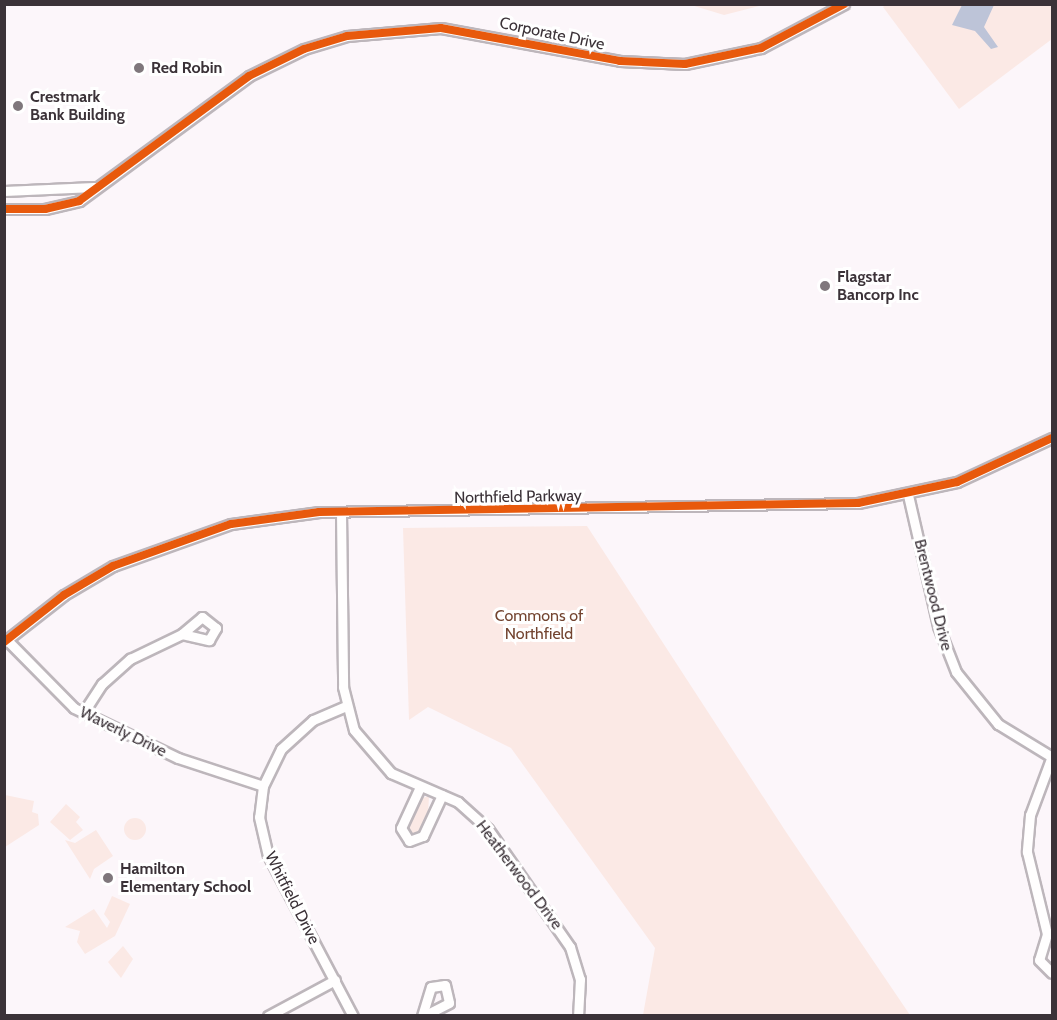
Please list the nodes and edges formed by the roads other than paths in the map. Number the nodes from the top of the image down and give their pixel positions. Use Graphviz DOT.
graph roads {
  1 [pos="844,4"];
  2 [pos="94,187"];
  3 [pos="4,191"];
  4 [pos="34,192"];
  5 [pos="4,209"];
  6 [pos="35,210"];
  7 [pos="1053,438"];
  8 [pos="908,495"];
  9 [pos="341,512"];
  10 [pos="182,634"];
  11 [pos="6,641"];
  12 [pos="346,706"];
  13 [pos="83,713"];
  14 [pos="1052,756"];
  15 [pos="263,786"];
  16 [pos="420,787"];
  17 [pos="442,795"];
  18 [pos="1050,935"];
  19 [pos="1053,973"];
  20 [pos="335,980"];
  21 [pos="268,1016"];
  22 [pos="353,1016"];
  23 [pos="578,1016"];
  1 -- 2 [label="street, Corporate Drive"];
  2 -- 4 [label="street"];
  2 -- 6 [label="street, Corporate Drive"];
  3 -- 4 [label="street"];
  4 -- 6 [label="street"];
  5 -- 6 [label="street, Corporate Drive"];
  7 -- 8 [label="street, Northfield Parkway"];
  8 -- 9 [label="street, Northfield Parkway"];
  8 -- 14 [label="street, Brentwood Drive"];
  9 -- 11 [label="street, Northfield Parkway"];
  9 -- 12 [label="street, Heatherwood Drive"];
  10 -- 13 [label="street"];
  11 -- 13 [label="street, Waverly Drive"];
  12 -- 15 [label="street, Whitfield Drive"];
  12 -- 16 [label="street, Heatherwood Drive"];
  13 -- 15 [label="street, Waverly Drive"];
  14 -- 18 [label="street"];
  15 -- 20 [label="street, Whitfield Drive"];
  16 -- 17 [label="street, Heatherwood Drive"];
  16 -- 17 [label="street"];
  17 -- 23 [label="street, Heatherwood Drive"];
  18 -- 19 [label="street"];
  20 -- 21 [label="street"];
  20 -- 22 [label="street, Whitfield Drive"];
}
